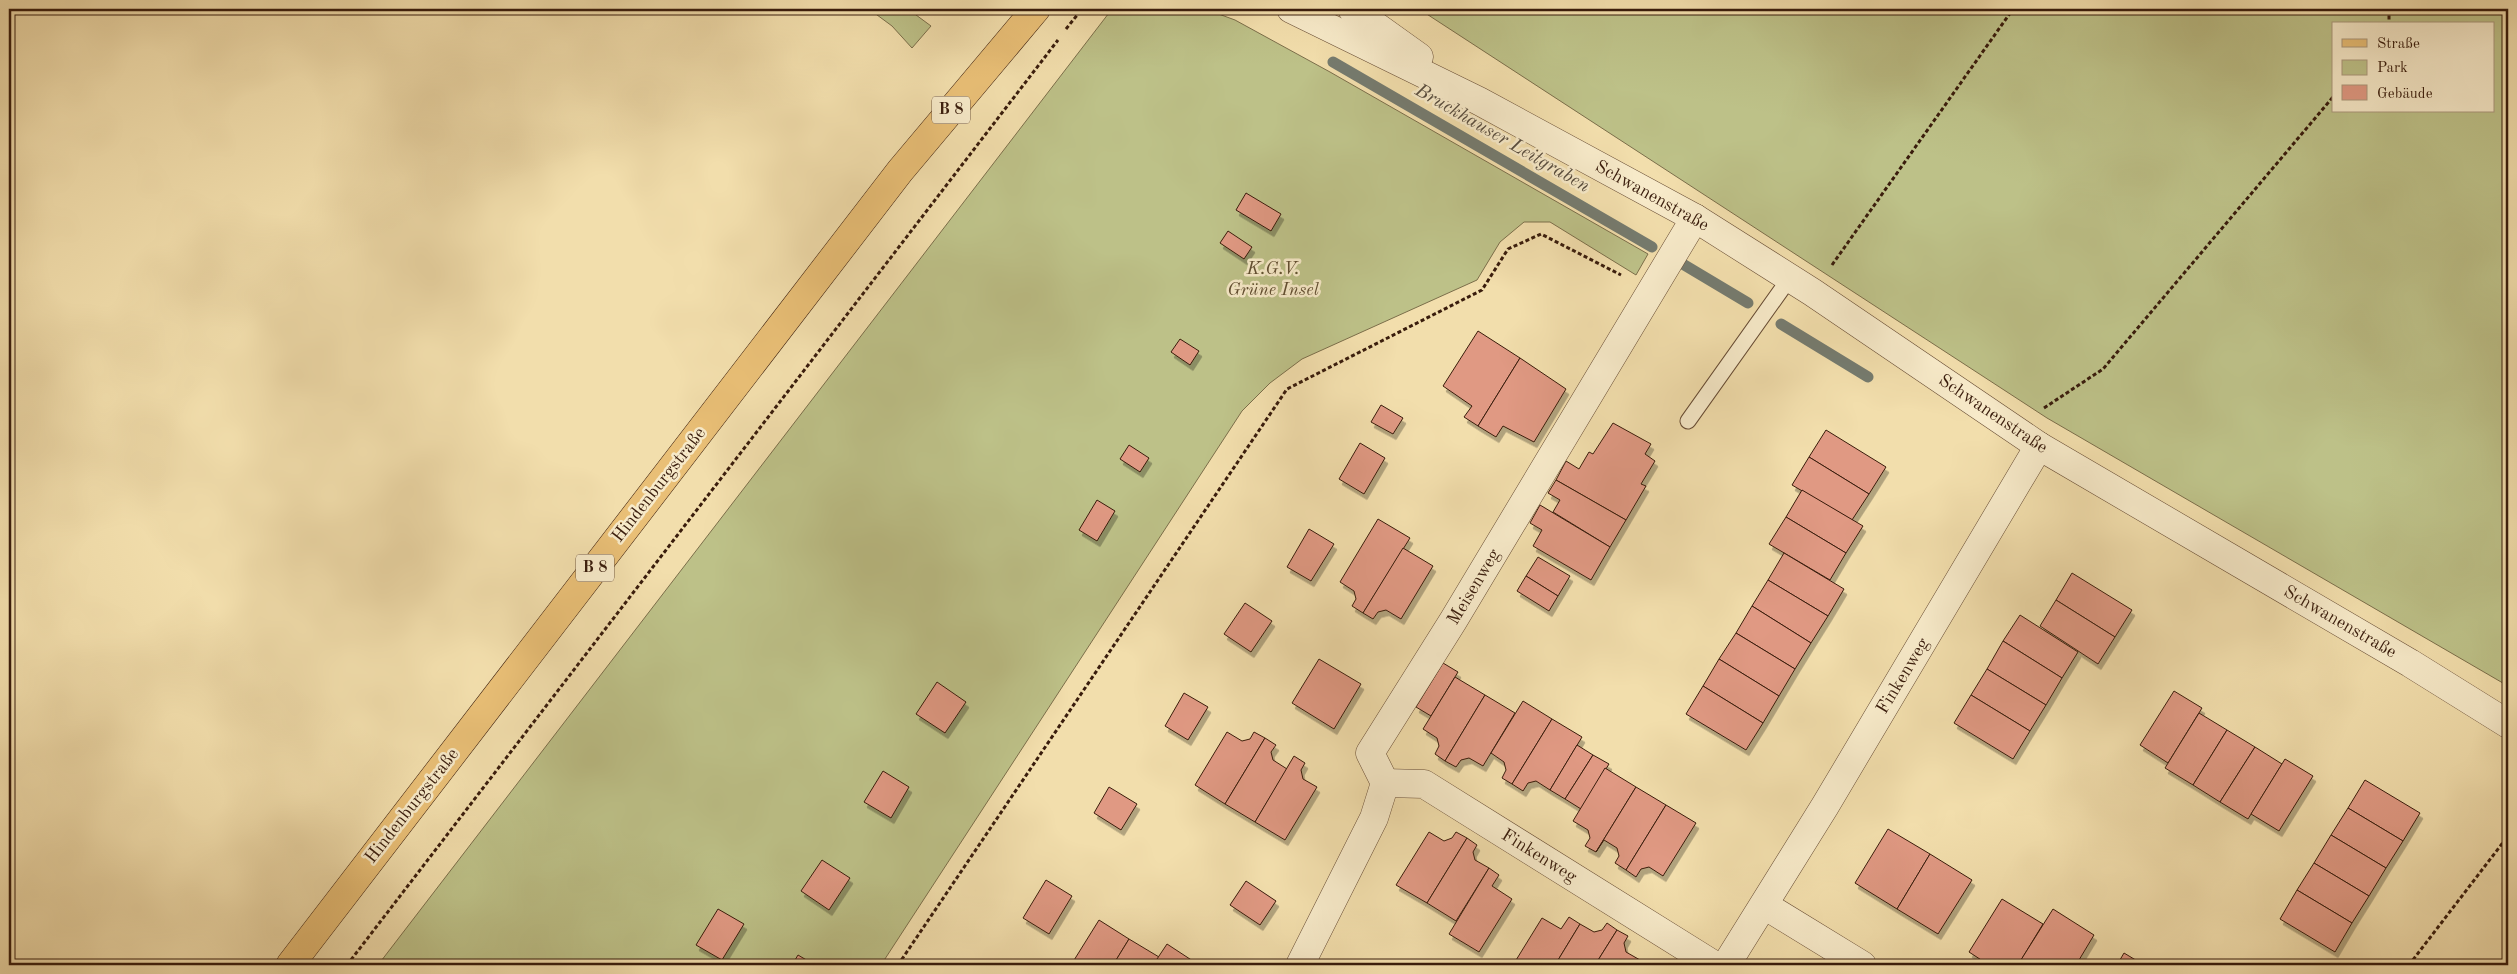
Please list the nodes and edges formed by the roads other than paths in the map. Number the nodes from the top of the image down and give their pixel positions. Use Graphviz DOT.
graph roads {
  1 [pos="1013,9"];
  2 [pos="1036,9"];
  3 [pos="1291,9"];
  4 [pos="1352,9"];
  5 [pos="1479,101"];
  6 [pos="900,171"];
  7 [pos="1694,218"];
  8 [pos="1789,279"];
  9 [pos="1688,421"];
  10 [pos="2039,446"];
  11 [pos="2508,724"];
  12 [pos="1385,783"];
  13 [pos="1764,906"];
  14 [pos="290,965"];
  15 [pos="1300,965"];
  16 [pos="1714,965"];
  17 [pos="1726,965"];
  18 [pos="1862,965"];
  1 -- 6 [label="main road, Hindenburgstraße / B 8"];
  2 -- 6 [label="main road, Hindenburgstraße / B 8"];
  3 -- 5 [label="street, Schwanenstraße"];
  4 -- 5 [label="street, Schwanenstraße"];
  5 -- 7 [label="street, Schwanenstraße"];
  6 -- 14 [label="main road, Hindenburgstraße / B 8"];
  7 -- 8 [label="street, Schwanenstraße"];
  7 -- 12 [label="street, Meisenweg"];
  8 -- 9 [label="lane"];
  8 -- 10 [label="street, Schwanenstraße"];
  10 -- 11 [label="street, Schwanenstraße"];
  10 -- 13 [label="street, Finkenweg"];
  12 -- 15 [label="street"];
  12 -- 16 [label="street, Finkenweg"];
  13 -- 17 [label="street, Finkenweg"];
  13 -- 18 [label="street"];
}
